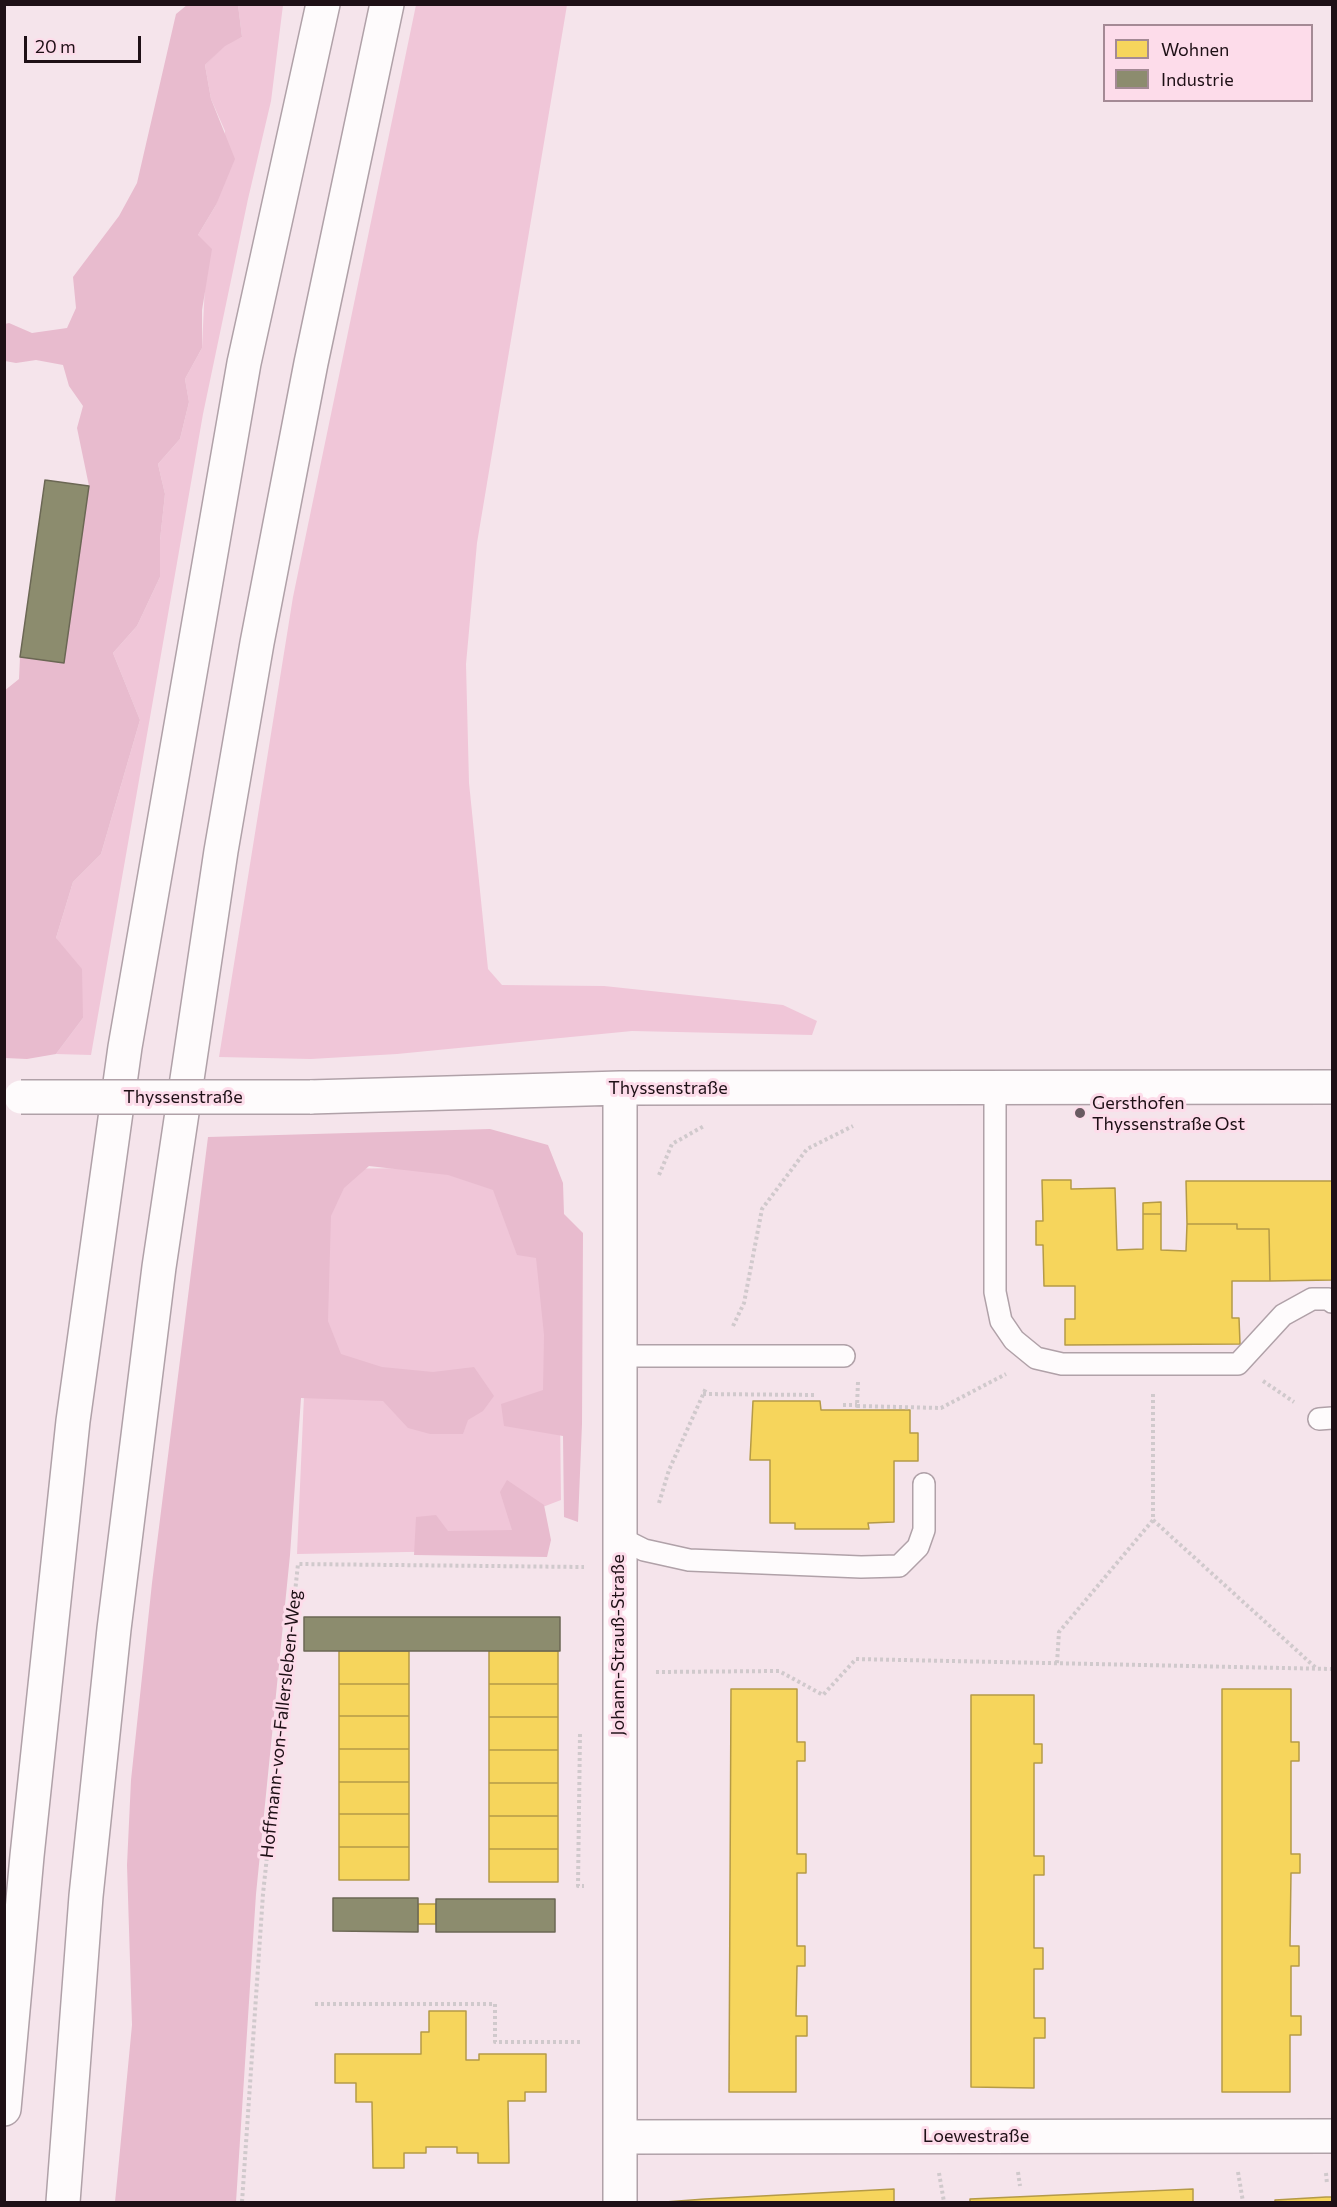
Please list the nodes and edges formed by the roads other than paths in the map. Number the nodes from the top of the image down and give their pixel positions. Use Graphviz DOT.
graph roads {
  1 [pos="322,4"];
  2 [pos="387,4"];
  3 [pos="1332,1087"];
  4 [pos="620,1088"];
  5 [pos="995,1088"];
  6 [pos="13,1097"];
  7 [pos="1332,1302"];
  8 [pos="619,1356"];
  9 [pos="844,1356"];
  10 [pos="924,1484"];
  11 [pos="627,1552"];
  12 [pos="4,2109"];
  13 [pos="1332,2136"];
  14 [pos="620,2137"];
  15 [pos="63,2202"];
  16 [pos="620,2202"];
  1 -- 12 [label="main road"];
  2 -- 15 [label="main road"];
  3 -- 5 [label="main road, Thyssenstraße"];
  4 -- 5 [label="main road, Thyssenstraße"];
  4 -- 6 [label="main road, Thyssenstraße, bridge"];
  4 -- 8 [label="main road, Johann-Strauß-Straße"];
  5 -- 7 [label="lane"];
  8 -- 9 [label="lane"];
  8 -- 11 [label="main road, Johann-Strauß-Straße"];
  10 -- 11 [label="lane"];
  11 -- 14 [label="main road, Johann-Strauß-Straße"];
  13 -- 14 [label="main road, Loewestraße"];
  14 -- 16 [label="main road, Johann-Strauß-Straße"];
}
